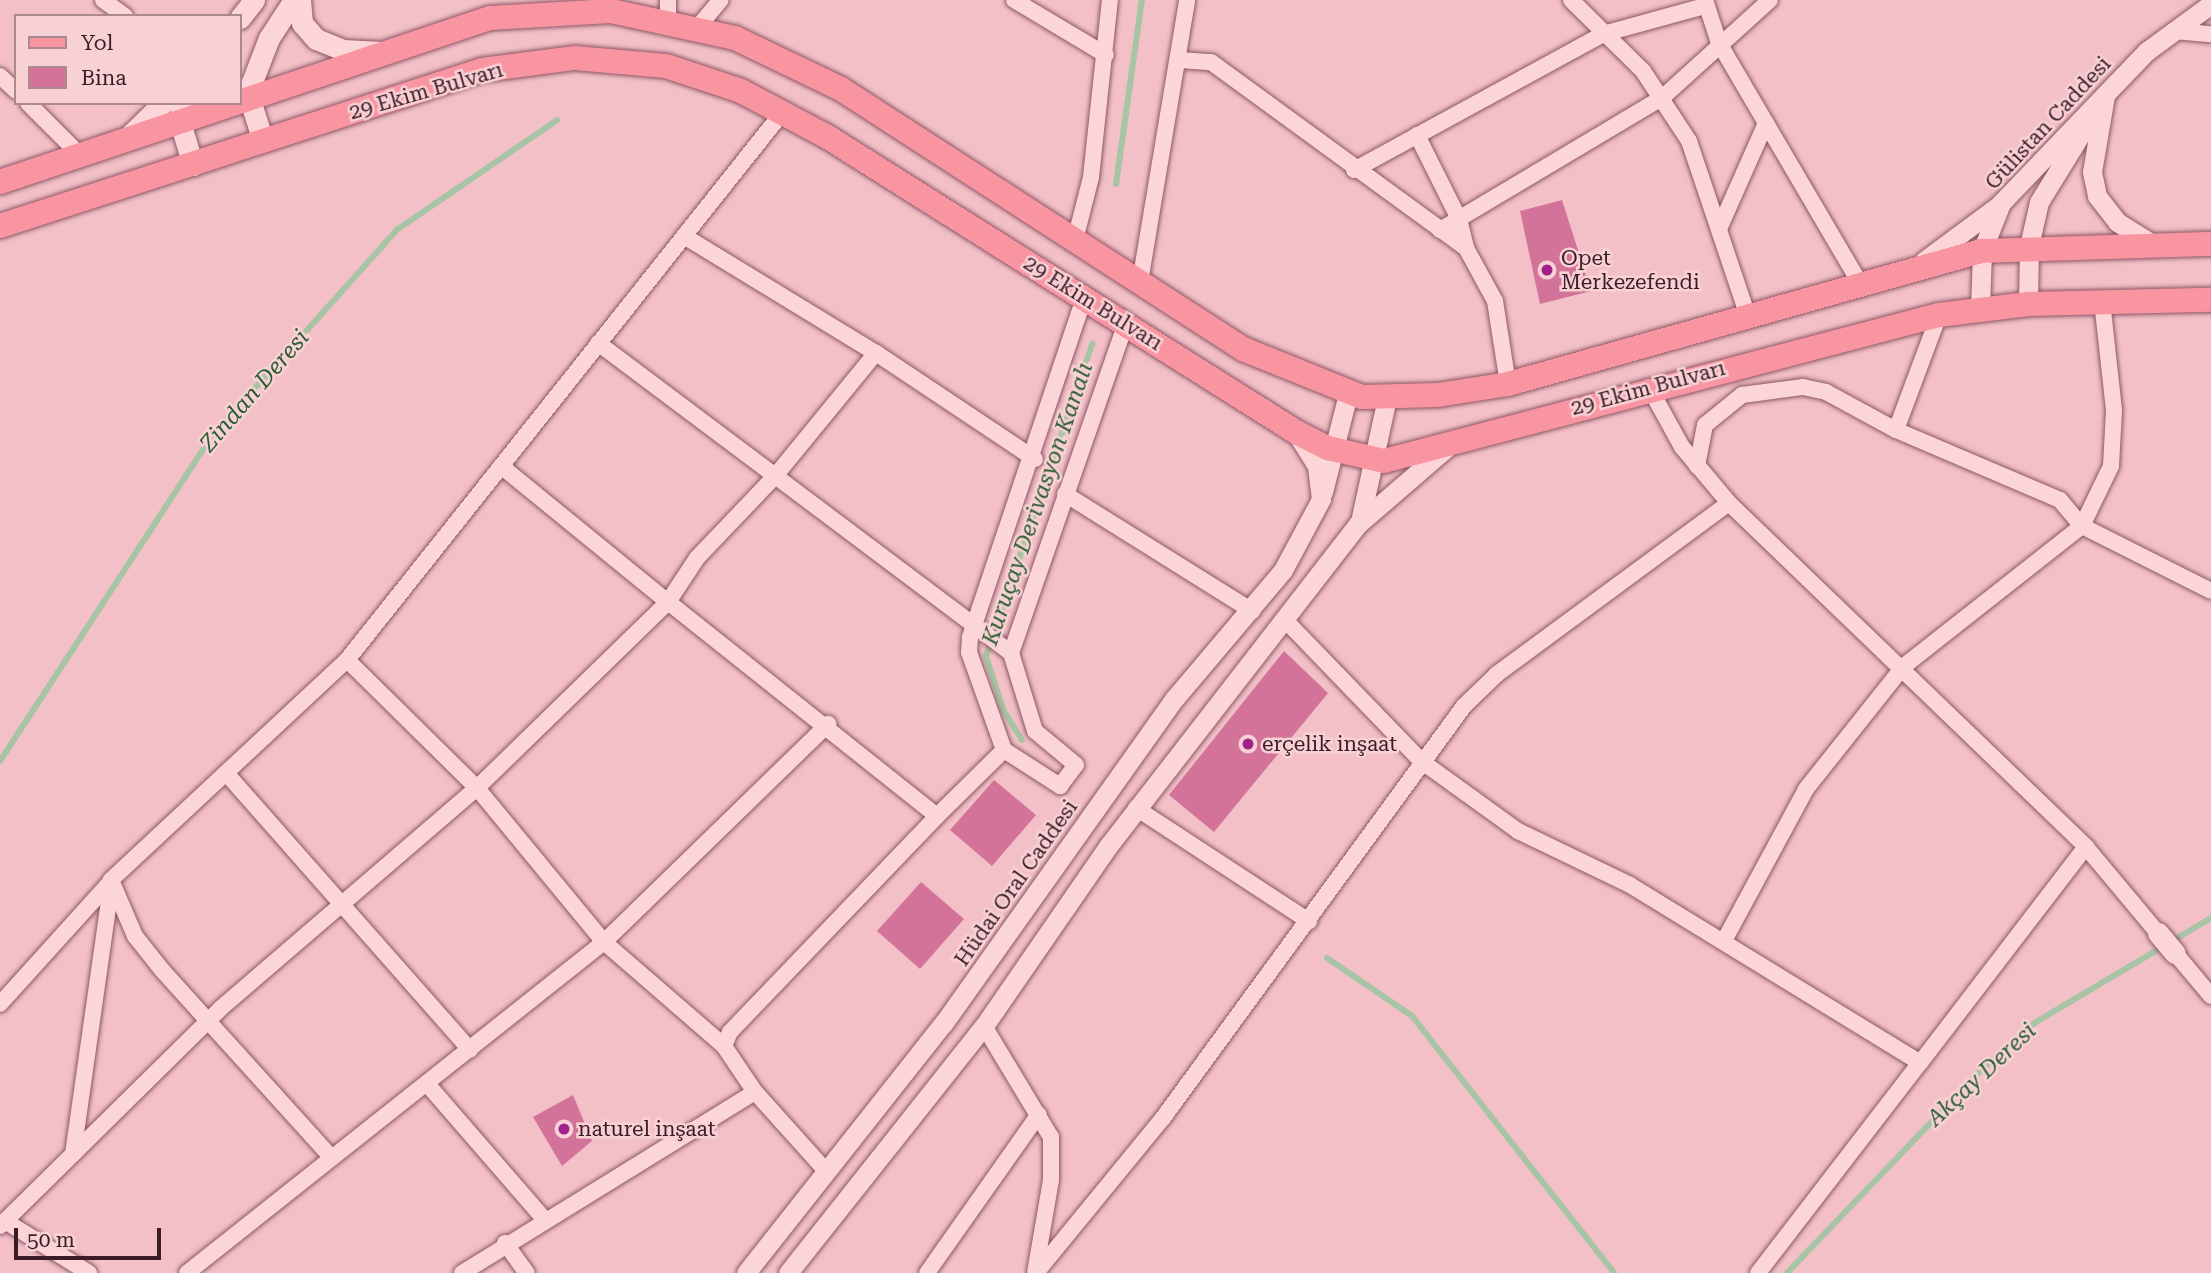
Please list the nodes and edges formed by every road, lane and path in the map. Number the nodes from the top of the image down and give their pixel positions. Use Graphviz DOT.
graph roads {
  1 [pos="103,0"];
  2 [pos="254,0"];
  3 [pos="295,0"];
  4 [pos="300,0"];
  5 [pos="721,0"];
  6 [pos="1014,0"];
  7 [pos="1110,0"];
  8 [pos="1187,0"];
  9 [pos="1572,0"];
  10 [pos="1770,0"];
  11 [pos="1705,3"];
  12 [pos="2211,4"];
  13 [pos="668,10"];
  14 [pos="122,14"];
  15 [pos="242,15"];
  16 [pos="698,27"];
  17 [pos="2174,31"];
  18 [pos="1603,34"];
  19 [pos="2211,34"];
  20 [pos="1719,43"];
  21 [pos="387,52"];
  22 [pos="1106,55"];
  23 [pos="1180,60"];
  24 [pos="0,76"];
  25 [pos="14,89"];
  26 [pos="2105,95"];
  27 [pos="1663,97"];
  28 [pos="250,100"];
  29 [pos="242,102"];
  30 [pos="30,105"];
  31 [pos="161,105"];
  32 [pos="223,105"];
  33 [pos="181,113"];
  34 [pos="782,113"];
  35 [pos="1766,123"];
  36 [pos="1417,135"];
  37 [pos="125,140"];
  38 [pos="263,141"];
  39 [pos="80,155"];
  40 [pos="193,164"];
  41 [pos="1354,170"];
  42 [pos="0,182"];
  43 [pos="2001,203"];
  44 [pos="1459,219"];
  45 [pos="0,226"];
  46 [pos="1718,229"];
  47 [pos="1440,230"];
  48 [pos="684,236"];
  49 [pos="1076,240"];
  50 [pos="2150,243"];
  51 [pos="2211,244"];
  52 [pos="2029,246"];
  53 [pos="1466,248"];
  54 [pos="1982,251"];
  55 [pos="1910,270"];
  56 [pos="1140,282"];
  57 [pos="1860,283"];
  58 [pos="1084,298"];
  59 [pos="2211,300"];
  60 [pos="2102,301"];
  61 [pos="2028,304"];
  62 [pos="1980,309"];
  63 [pos="1747,313"];
  64 [pos="1940,314"];
  65 [pos="1126,323"];
  66 [pos="598,343"];
  67 [pos="876,353"];
  68 [pos="1508,384"];
  69 [pos="1648,387"];
  70 [pos="1348,394"];
  71 [pos="1387,398"];
  72 [pos="1896,430"];
  73 [pos="1296,432"];
  74 [pos="1446,448"];
  75 [pos="1336,451"];
  76 [pos="1035,459"];
  77 [pos="1377,461"];
  78 [pos="1697,466"];
  79 [pos="501,467"];
  80 [pos="776,475"];
  81 [pos="1065,494"];
  82 [pos="1728,503"];
  83 [pos="1318,506"];
  84 [pos="1358,524"];
  85 [pos="2082,526"];
  86 [pos="2211,591"];
  87 [pos="668,602"];
  88 [pos="1252,611"];
  89 [pos="1287,622"];
  90 [pos="976,629"];
  91 [pos="1007,650"];
  92 [pos="347,660"];
  93 [pos="1903,666"];
  94 [pos="828,724"];
  95 [pos="1004,750"];
  96 [pos="1421,761"];
  97 [pos="226,773"];
  98 [pos="477,788"];
  99 [pos="1136,808"];
  100 [pos="937,816"];
  101 [pos="2086,847"];
  102 [pos="111,880"];
  103 [pos="341,904"];
  104 [pos="1309,921"];
  105 [pos="2158,933"];
  106 [pos="1725,939"];
  107 [pos="604,942"];
  108 [pos="2175,953"];
  109 [pos="2211,996"];
  110 [pos="0,1004"];
  111 [pos="209,1020"];
  112 [pos="984,1026"];
  113 [pos="724,1046"];
  114 [pos="470,1051"];
  115 [pos="1920,1063"];
  116 [pos="428,1085"];
  117 [pos="754,1092"];
  118 [pos="1039,1114"];
  119 [pos="73,1154"];
  120 [pos="331,1157"];
  121 [pos="826,1171"];
  122 [pos="544,1219"];
  123 [pos="2,1224"];
  124 [pos="505,1243"];
  125 [pos="89,1273"];
  126 [pos="187,1273"];
  127 [pos="462,1273"];
  128 [pos="527,1273"];
  129 [pos="746,1273"];
  130 [pos="788,1273"];
  131 [pos="927,1273"];
  132 [pos="1035,1273"];
  133 [pos="1758,1273"];
  1 -- 14 [label="street"];
  2 -- 15 [label="main road"];
  3 -- 28 [label="main road"];
  4 -- 21 [label="main road"];
  5 -- 16 [label="street"];
  6 -- 22 [label="street"];
  7 -- 22 [label="street"];
  8 -- 23 [label="street"];
  9 -- 18 [label="street"];
  10 -- 20 [label="street"];
  11 -- 18 [label="street"];
  11 -- 20 [label="street"];
  12 -- 17 [label="street, Gülistan Caddesi"];
  13 -- 16 [label="main road, 29 Ekim Bulvarı"];
  13 -- 21 [label="main road, 29 Ekim Bulvarı"];
  16 -- 49 [label="main road, 29 Ekim Bulvarı"];
  17 -- 19 [label="street"];
  17 -- 26 [label="street, Gülistan Caddesi"];
  18 -- 27 [label="street"];
  18 -- 36 [label="street"];
  20 -- 27 [label="street"];
  20 -- 35 [label="street"];
  21 -- 28 [label="main road, 29 Ekim Bulvarı"];
  22 -- 49 [label="street"];
  23 -- 41 [label="street"];
  23 -- 56 [label="street"];
  24 -- 25 [label="street"];
  26 -- 43 [label="street, Gülistan Caddesi"];
  26 -- 50 [label="street"];
  26 -- 52 [label="street"];
  27 -- 44 [label="street"];
  27 -- 46 [label="street"];
  28 -- 29 [label="main road, 29 Ekim Bulvarı"];
  28 -- 38 [label="main road"];
  30 -- 39 [label="street"];
  31 -- 37 [label="main road"];
  32 -- 33 [label="main road, 29 Ekim Bulvarı"];
  33 -- 37 [label="main road, 29 Ekim Bulvarı"];
  33 -- 40 [label="main road"];
  34 -- 38 [label="main road, 29 Ekim Bulvarı"];
  34 -- 48 [label="street"];
  34 -- 58 [label="main road, 29 Ekim Bulvarı"];
  35 -- 46 [label="street"];
  35 -- 57 [label="street"];
  36 -- 41 [label="street"];
  36 -- 44 [label="street"];
  37 -- 39 [label="main road, 29 Ekim Bulvarı"];
  38 -- 40 [label="main road, 29 Ekim Bulvarı"];
  39 -- 42 [label="main road, 29 Ekim Bulvarı"];
  40 -- 45 [label="main road, 29 Ekim Bulvarı"];
  41 -- 47 [label="street"];
  43 -- 54 [label="street, Gülistan Caddesi"];
  43 -- 55 [label="street"];
  44 -- 47 [label="street"];
  44 -- 53 [label="street"];
  46 -- 63 [label="street"];
  47 -- 53 [label="street"];
  48 -- 66 [label="street"];
  48 -- 67 [label="street"];
  49 -- 56 [label="main road, 29 Ekim Bulvarı"];
  50 -- 51 [label="main road, 29 Ekim Bulvarı"];
  50 -- 52 [label="main road, 29 Ekim Bulvarı"];
  52 -- 54 [label="main road, 29 Ekim Bulvarı"];
  52 -- 61 [label="street"];
  53 -- 68 [label="street"];
  54 -- 55 [label="main road, 29 Ekim Bulvarı"];
  54 -- 62 [label="street, Gülistan Caddesi"];
  55 -- 57 [label="main road, 29 Ekim Bulvarı"];
  56 -- 70 [label="main road, 29 Ekim Bulvarı"];
  57 -- 63 [label="main road, 29 Ekim Bulvarı"];
  58 -- 65 [label="main road, 29 Ekim Bulvarı"];
  58 -- 76 [label="street"];
  59 -- 60 [label="main road, 29 Ekim Bulvarı"];
  60 -- 61 [label="main road, 29 Ekim Bulvarı"];
  60 -- 85 [label="street"];
  61 -- 62 [label="main road, 29 Ekim Bulvarı"];
  62 -- 64 [label="main road, 29 Ekim Bulvarı"];
  63 -- 68 [label="main road, 29 Ekim Bulvarı"];
  64 -- 69 [label="main road, 29 Ekim Bulvarı"];
  64 -- 72 [label="street"];
  65 -- 73 [label="main road, 29 Ekim Bulvarı"];
  65 -- 81 [label="street"];
  66 -- 79 [label="street"];
  66 -- 80 [label="street"];
  67 -- 76 [label="street"];
  67 -- 80 [label="street"];
  68 -- 71 [label="main road, 29 Ekim Bulvarı"];
  69 -- 74 [label="main road, 29 Ekim Bulvarı"];
  69 -- 78 [label="street"];
  70 -- 71 [label="main road, 29 Ekim Bulvarı"];
  70 -- 75 [label="street, Hüdai Oral Caddesi"];
  71 -- 77 [label="street"];
  72 -- 78 [label="street"];
  72 -- 85 [label="street"];
  73 -- 75 [label="main road, 29 Ekim Bulvarı"];
  73 -- 83 [label="street"];
  74 -- 77 [label="main road, 29 Ekim Bulvarı"];
  74 -- 84 [label="street"];
  75 -- 77 [label="main road, 29 Ekim Bulvarı"];
  75 -- 83 [label="street, Hüdai Oral Caddesi"];
  76 -- 90 [label="street"];
  77 -- 84 [label="street"];
  78 -- 82 [label="street"];
  79 -- 87 [label="street"];
  79 -- 92 [label="street"];
  80 -- 87 [label="street"];
  80 -- 90 [label="street"];
  81 -- 88 [label="street"];
  81 -- 91 [label="street"];
  82 -- 93 [label="street"];
  82 -- 96 [label="street"];
  83 -- 88 [label="street, Hüdai Oral Caddesi"];
  84 -- 89 [label="street"];
  85 -- 86 [label="street"];
  85 -- 93 [label="street"];
  87 -- 94 [label="street"];
  87 -- 98 [label="street"];
  88 -- 121 [label="street, Hüdai Oral Caddesi"];
  89 -- 96 [label="street"];
  89 -- 99 [label="street"];
  90 -- 91 [label="street"];
  90 -- 95 [label="street"];
  91 -- 95 [label="street"];
  92 -- 97 [label="street"];
  92 -- 98 [label="street"];
  93 -- 101 [label="street"];
  93 -- 106 [label="street"];
  94 -- 100 [label="street"];
  94 -- 107 [label="street"];
  95 -- 100 [label="street"];
  96 -- 104 [label="street"];
  96 -- 106 [label="street"];
  97 -- 102 [label="street"];
  97 -- 103 [label="street"];
  98 -- 103 [label="street"];
  98 -- 107 [label="street"];
  99 -- 104 [label="street"];
  99 -- 112 [label="street"];
  100 -- 113 [label="street"];
  101 -- 105 [label="street"];
  101 -- 115 [label="street"];
  102 -- 110 [label="street"];
  102 -- 111 [label="street"];
  102 -- 119 [label="street"];
  103 -- 111 [label="street"];
  103 -- 114 [label="street"];
  104 -- 132 [label="street"];
  105 -- 108 [label="main road"];
  106 -- 115 [label="street"];
  107 -- 113 [label="street"];
  107 -- 114 [label="street"];
  108 -- 109 [label="street"];
  111 -- 119 [label="street"];
  111 -- 120 [label="street"];
  112 -- 118 [label="street"];
  112 -- 130 [label="street"];
  113 -- 117 [label="street"];
  114 -- 116 [label="street"];
  115 -- 133 [label="street"];
  116 -- 120 [label="street"];
  116 -- 122 [label="street"];
  117 -- 121 [label="street"];
  117 -- 122 [label="street"];
  118 -- 131 [label="street"];
  118 -- 132 [label="street"];
  119 -- 123 [label="street"];
  120 -- 126 [label="street"];
  121 -- 129 [label="street, Hüdai Oral Caddesi"];
  122 -- 124 [label="street"];
  123 -- 125 [label="street"];
  124 -- 127 [label="street"];
  124 -- 128 [label="street"];
}
